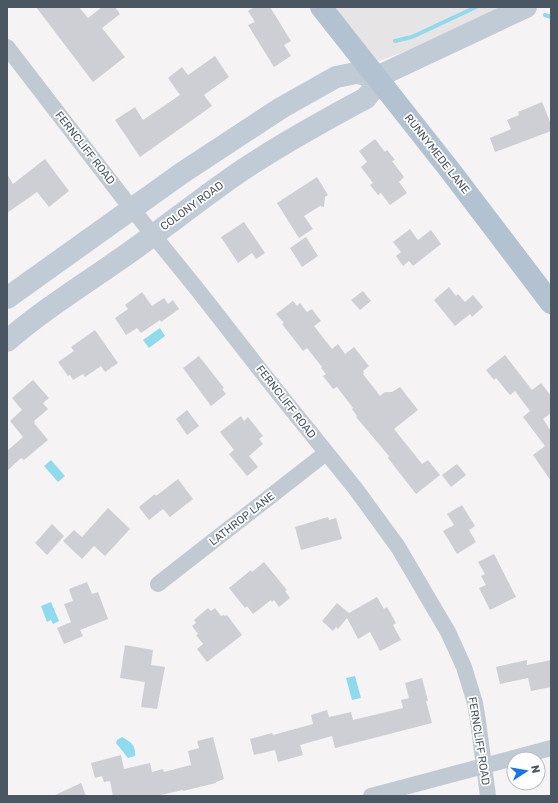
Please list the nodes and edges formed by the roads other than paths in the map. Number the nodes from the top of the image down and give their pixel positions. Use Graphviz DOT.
graph roads {
  1 [pos="321,7"];
  2 [pos="526,7"];
  3 [pos="7,47"];
  4 [pos="377,77"];
  5 [pos="132,209"];
  6 [pos="153,234"];
  7 [pos="7,298"];
  8 [pos="551,303"];
  9 [pos="7,341"];
  10 [pos="326,453"];
  11 [pos="158,584"];
  12 [pos="551,748"];
  13 [pos="484,766"];
  14 [pos="371,796"];
  15 [pos="488,796"];
  1 -- 4 [label="main road, RUNNYMEDE LANE"];
  2 -- 4 [label="street"];
  3 -- 5 [label="street, FERNCLIFF ROAD"];
  4 -- 5 [label="street"];
  4 -- 6 [label="street, COLONY ROAD"];
  4 -- 8 [label="main road, RUNNYMEDE LANE"];
  5 -- 6 [label="street, FERNCLIFF ROAD"];
  5 -- 7 [label="street"];
  6 -- 9 [label="street, COLONY ROAD"];
  6 -- 10 [label="street, FERNCLIFF ROAD"];
  10 -- 11 [label="street, LATHROP LANE"];
  10 -- 13 [label="street, FERNCLIFF ROAD"];
  12 -- 13 [label="street"];
  13 -- 14 [label="street"];
  13 -- 15 [label="street, FERNCLIFF ROAD"];
}
